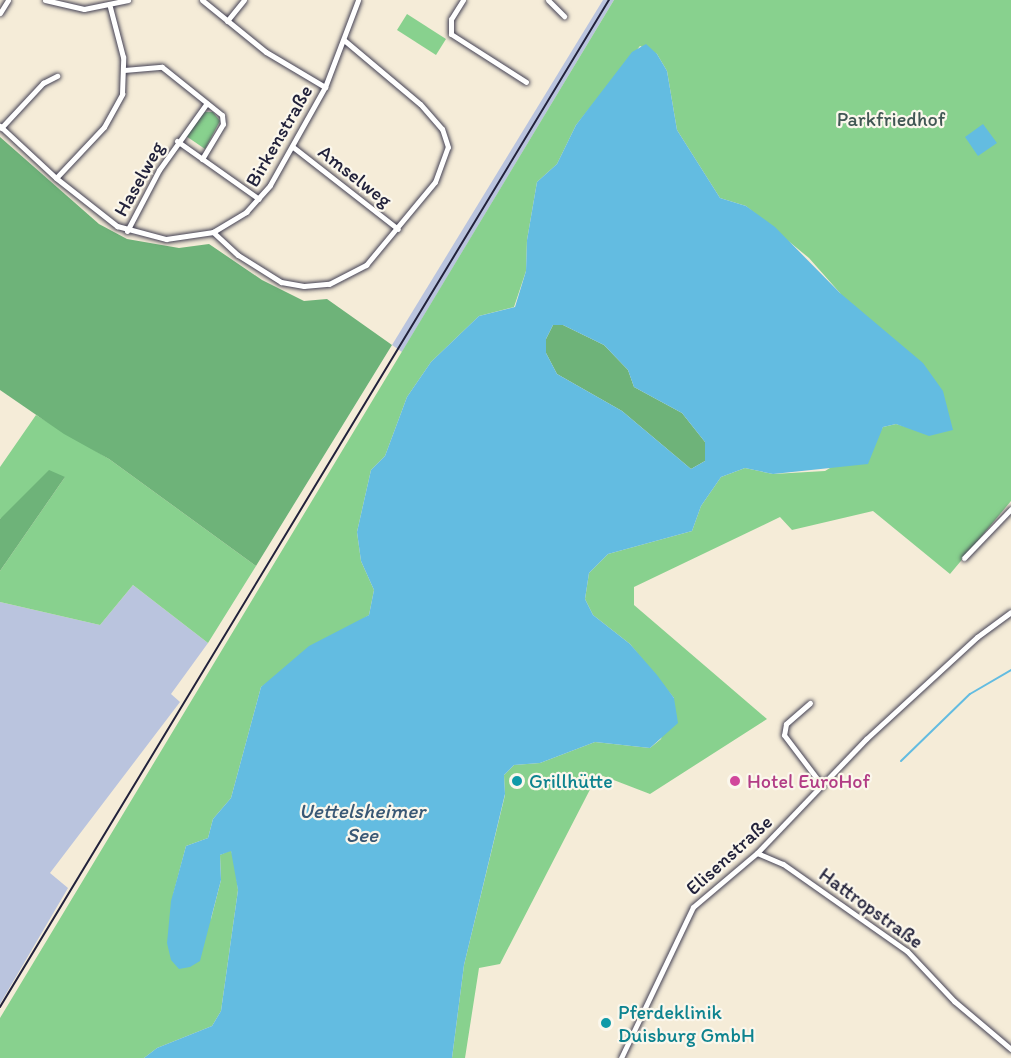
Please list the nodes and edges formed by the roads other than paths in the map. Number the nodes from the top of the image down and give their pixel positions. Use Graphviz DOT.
graph roads {
  1 [pos="8,0"];
  2 [pos="45,0"];
  3 [pos="128,0"];
  4 [pos="202,0"];
  5 [pos="244,0"];
  6 [pos="358,0"];
  7 [pos="463,0"];
  8 [pos="548,0"];
  9 [pos="110,7"];
  10 [pos="0,13"];
  11 [pos="564,16"];
  12 [pos="227,21"];
  13 [pos="344,40"];
  14 [pos="124,70"];
  15 [pos="57,75"];
  16 [pos="526,82"];
  17 [pos="325,87"];
  18 [pos="207,103"];
  19 [pos="1,127"];
  20 [pos="177,141"];
  21 [pos="293,147"];
  22 [pos="202,159"];
  23 [pos="56,178"];
  24 [pos="259,199"];
  25 [pos="398,229"];
  26 [pos="128,231"];
  27 [pos="213,232"];
  28 [pos="1011,509"];
  29 [pos="964,558"];
  30 [pos="1011,612"];
  31 [pos="810,703"];
  32 [pos="822,785"];
  33 [pos="757,853"];
  34 [pos="1011,1049"];
  35 [pos="621,1058"];
  1 -- 10 [label="street"];
  2 -- 9 [label="street"];
  3 -- 9 [label="street"];
  4 -- 12 [label="street"];
  5 -- 12 [label="street"];
  6 -- 13 [label="street, Birkenstraße"];
  7 -- 16 [label="street"];
  8 -- 11 [label="street"];
  9 -- 14 [label="street"];
  12 -- 17 [label="street"];
  13 -- 17 [label="street, Birkenstraße"];
  13 -- 25 [label="street"];
  14 -- 18 [label="street"];
  14 -- 23 [label="street"];
  15 -- 19 [label="street"];
  17 -- 21 [label="street, Birkenstraße"];
  18 -- 20 [label="street, Haselweg"];
  18 -- 22 [label="street"];
  19 -- 23 [label="street, Birkenstraße"];
  20 -- 22 [label="street, Haselweg"];
  20 -- 26 [label="street, Haselweg"];
  21 -- 24 [label="street, Birkenstraße"];
  21 -- 25 [label="street, Amselweg"];
  22 -- 24 [label="street, Haselweg"];
  23 -- 26 [label="street, Birkenstraße"];
  24 -- 27 [label="street, Birkenstraße"];
  25 -- 27 [label="street"];
  26 -- 27 [label="street, Birkenstraße"];
  28 -- 29 [label="street"];
  30 -- 32 [label="street, Elisenstraße"];
  31 -- 32 [label="street"];
  32 -- 33 [label="street, Elisenstraße"];
  33 -- 34 [label="street, Hattropstraße"];
  33 -- 35 [label="street, Elisenstraße"];
}
